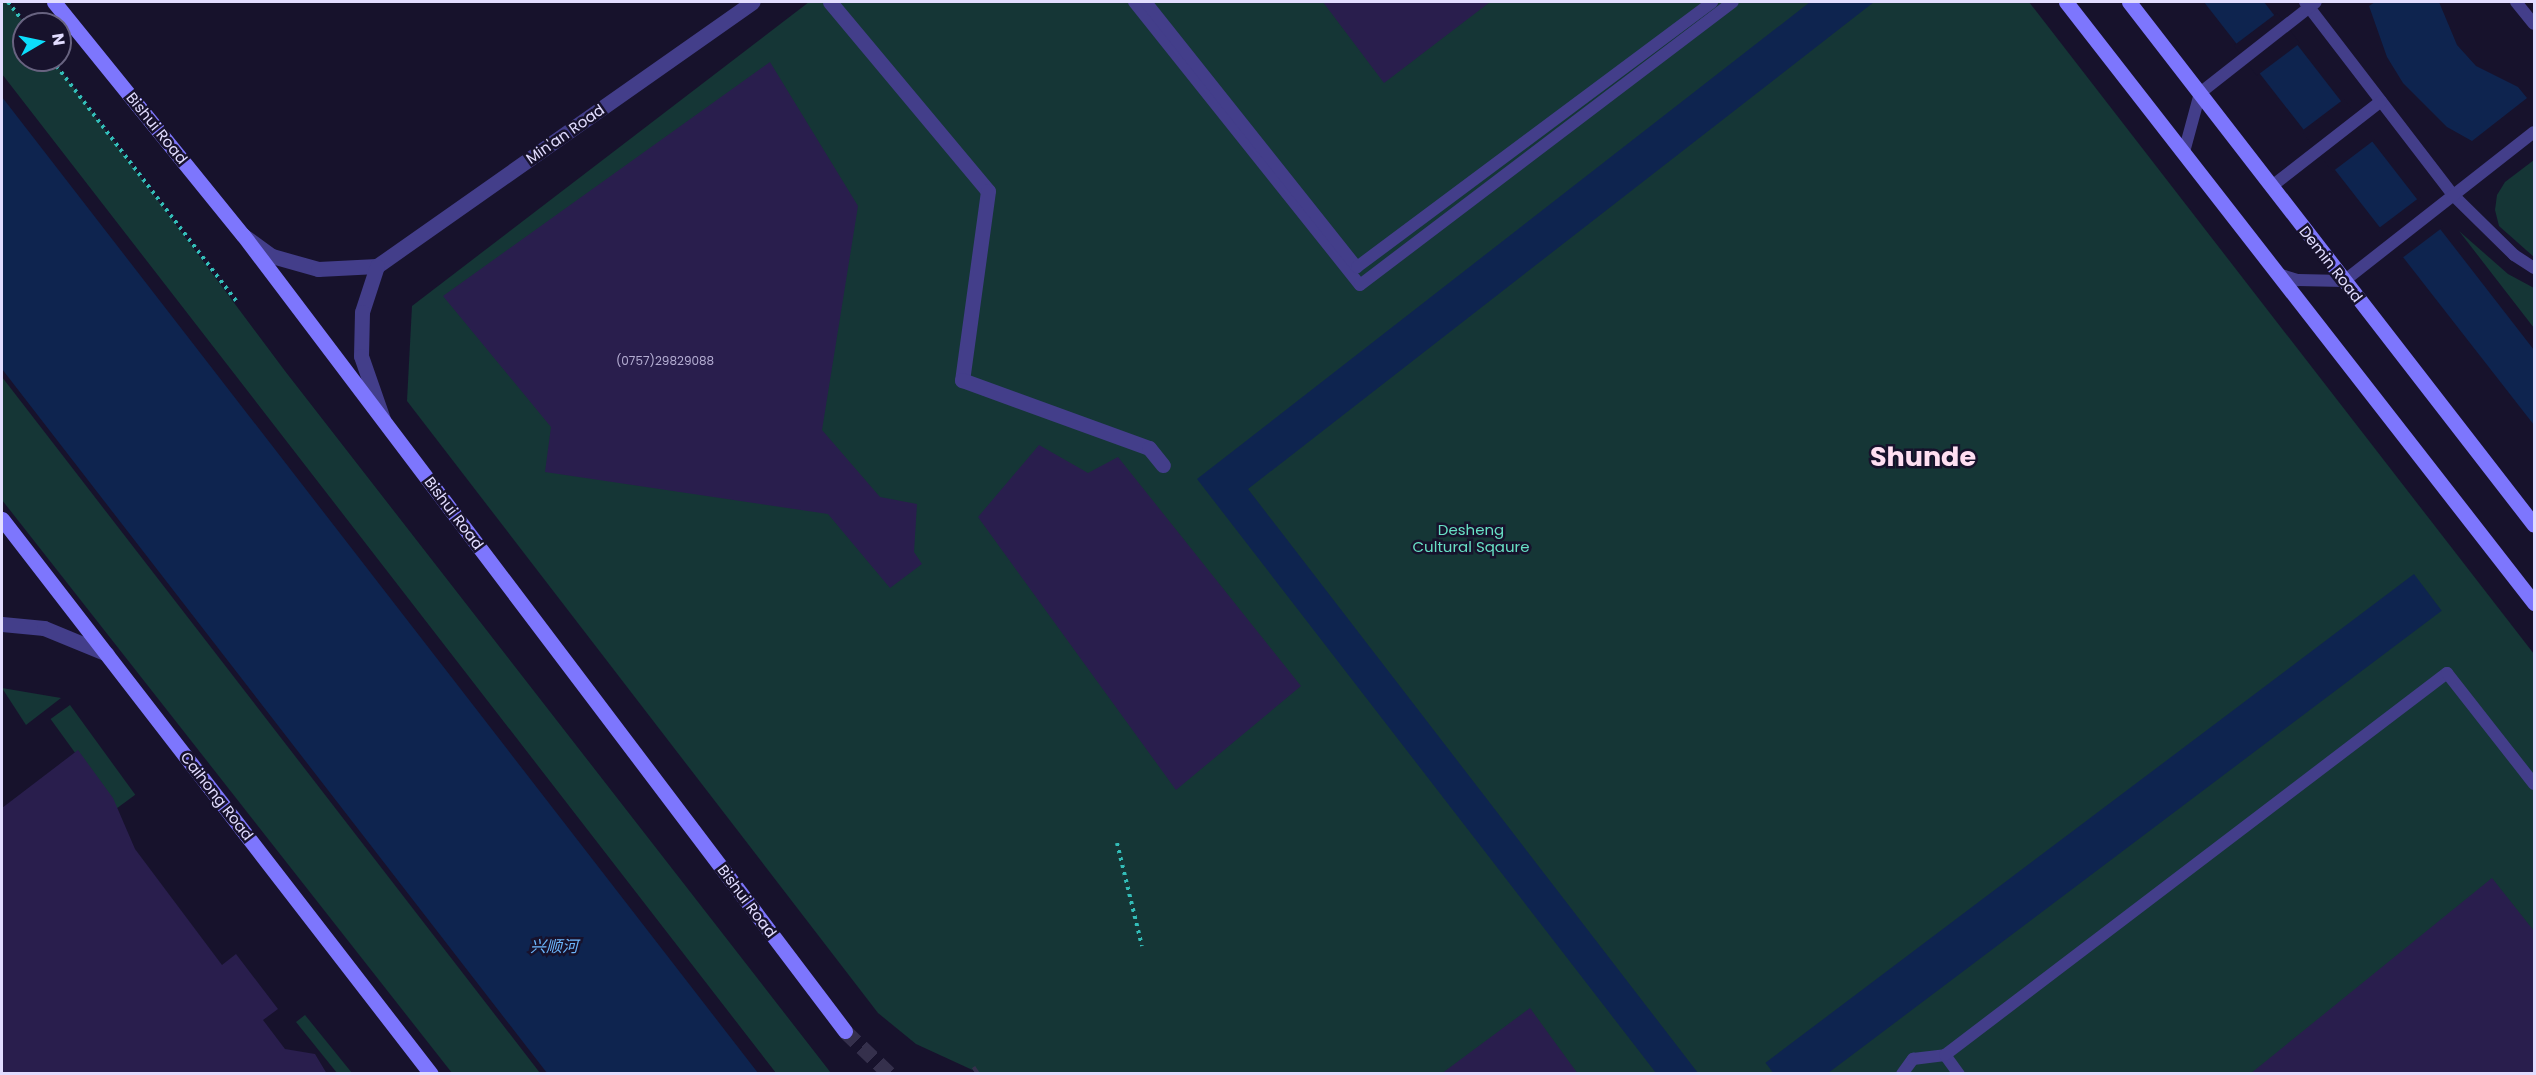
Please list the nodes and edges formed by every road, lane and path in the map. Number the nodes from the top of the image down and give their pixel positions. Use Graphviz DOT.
graph roads {
  1 [pos="54,2"];
  2 [pos="752,2"];
  3 [pos="830,2"];
  4 [pos="1134,2"];
  5 [pos="1146,2"];
  6 [pos="1712,2"];
  7 [pos="1733,2"];
  8 [pos="2066,2"];
  9 [pos="2129,2"];
  10 [pos="2516,2"];
  11 [pos="2310,3"];
  12 [pos="2535,24"];
  13 [pos="61,72"];
  14 [pos="2200,93"];
  15 [pos="2381,101"];
  16 [pos="2535,132"];
  17 [pos="2184,152"];
  18 [pos="2272,186"];
  19 [pos="2453,195"];
  20 [pos="243,235"];
  21 [pos="377,266"];
  22 [pos="2535,268"];
  23 [pos="2278,274"];
  24 [pos="2344,281"];
  25 [pos="236,301"];
  26 [pos="384,420"];
  27 [pos="1163,465"];
  28 [pos="2,519"];
  29 [pos="2535,525"];
  30 [pos="2535,603"];
  31 [pos="2,624"];
  32 [pos="107,654"];
  33 [pos="2535,784"];
  34 [pos="1117,843"];
  35 [pos="1142,946"];
  36 [pos="845,1031"];
  37 [pos="1945,1055"];
  38 [pos="431,1074"];
  39 [pos="1902,1074"];
  40 [pos="1959,1074"];
  1 -- 20 [label="main road, Bishui Road"];
  2 -- 21 [label="street, Min'an Road"];
  3 -- 27 [label="street"];
  4 -- 7 [label="lane"];
  5 -- 6 [label="lane"];
  8 -- 17 [label="main road"];
  9 -- 14 [label="main road, Demin Road"];
  10 -- 12 [label="lane"];
  11 -- 14 [label="lane"];
  11 -- 15 [label="lane"];
  13 -- 25 [label="path"];
  14 -- 17 [label="lane"];
  14 -- 18 [label="main road, Demin Road"];
  15 -- 18 [label="lane"];
  15 -- 19 [label="lane"];
  16 -- 19 [label="lane"];
  17 -- 23 [label="main road"];
  18 -- 24 [label="main road, Demin Road"];
  19 -- 22 [label="lane"];
  19 -- 24 [label="lane"];
  20 -- 21 [label="street"];
  20 -- 26 [label="main road, Bishui Road"];
  21 -- 26 [label="street"];
  23 -- 24 [label="lane"];
  23 -- 30 [label="main road"];
  24 -- 29 [label="main road, Demin Road"];
  26 -- 36 [label="main road, Bishui Road"];
  28 -- 32 [label="main road, Caihong Road"];
  31 -- 32 [label="street"];
  32 -- 38 [label="main road, Caihong Road"];
  33 -- 37 [label="lane"];
  34 -- 35 [label="path"];
  37 -- 39 [label="lane"];
  37 -- 40 [label="lane"];
}
